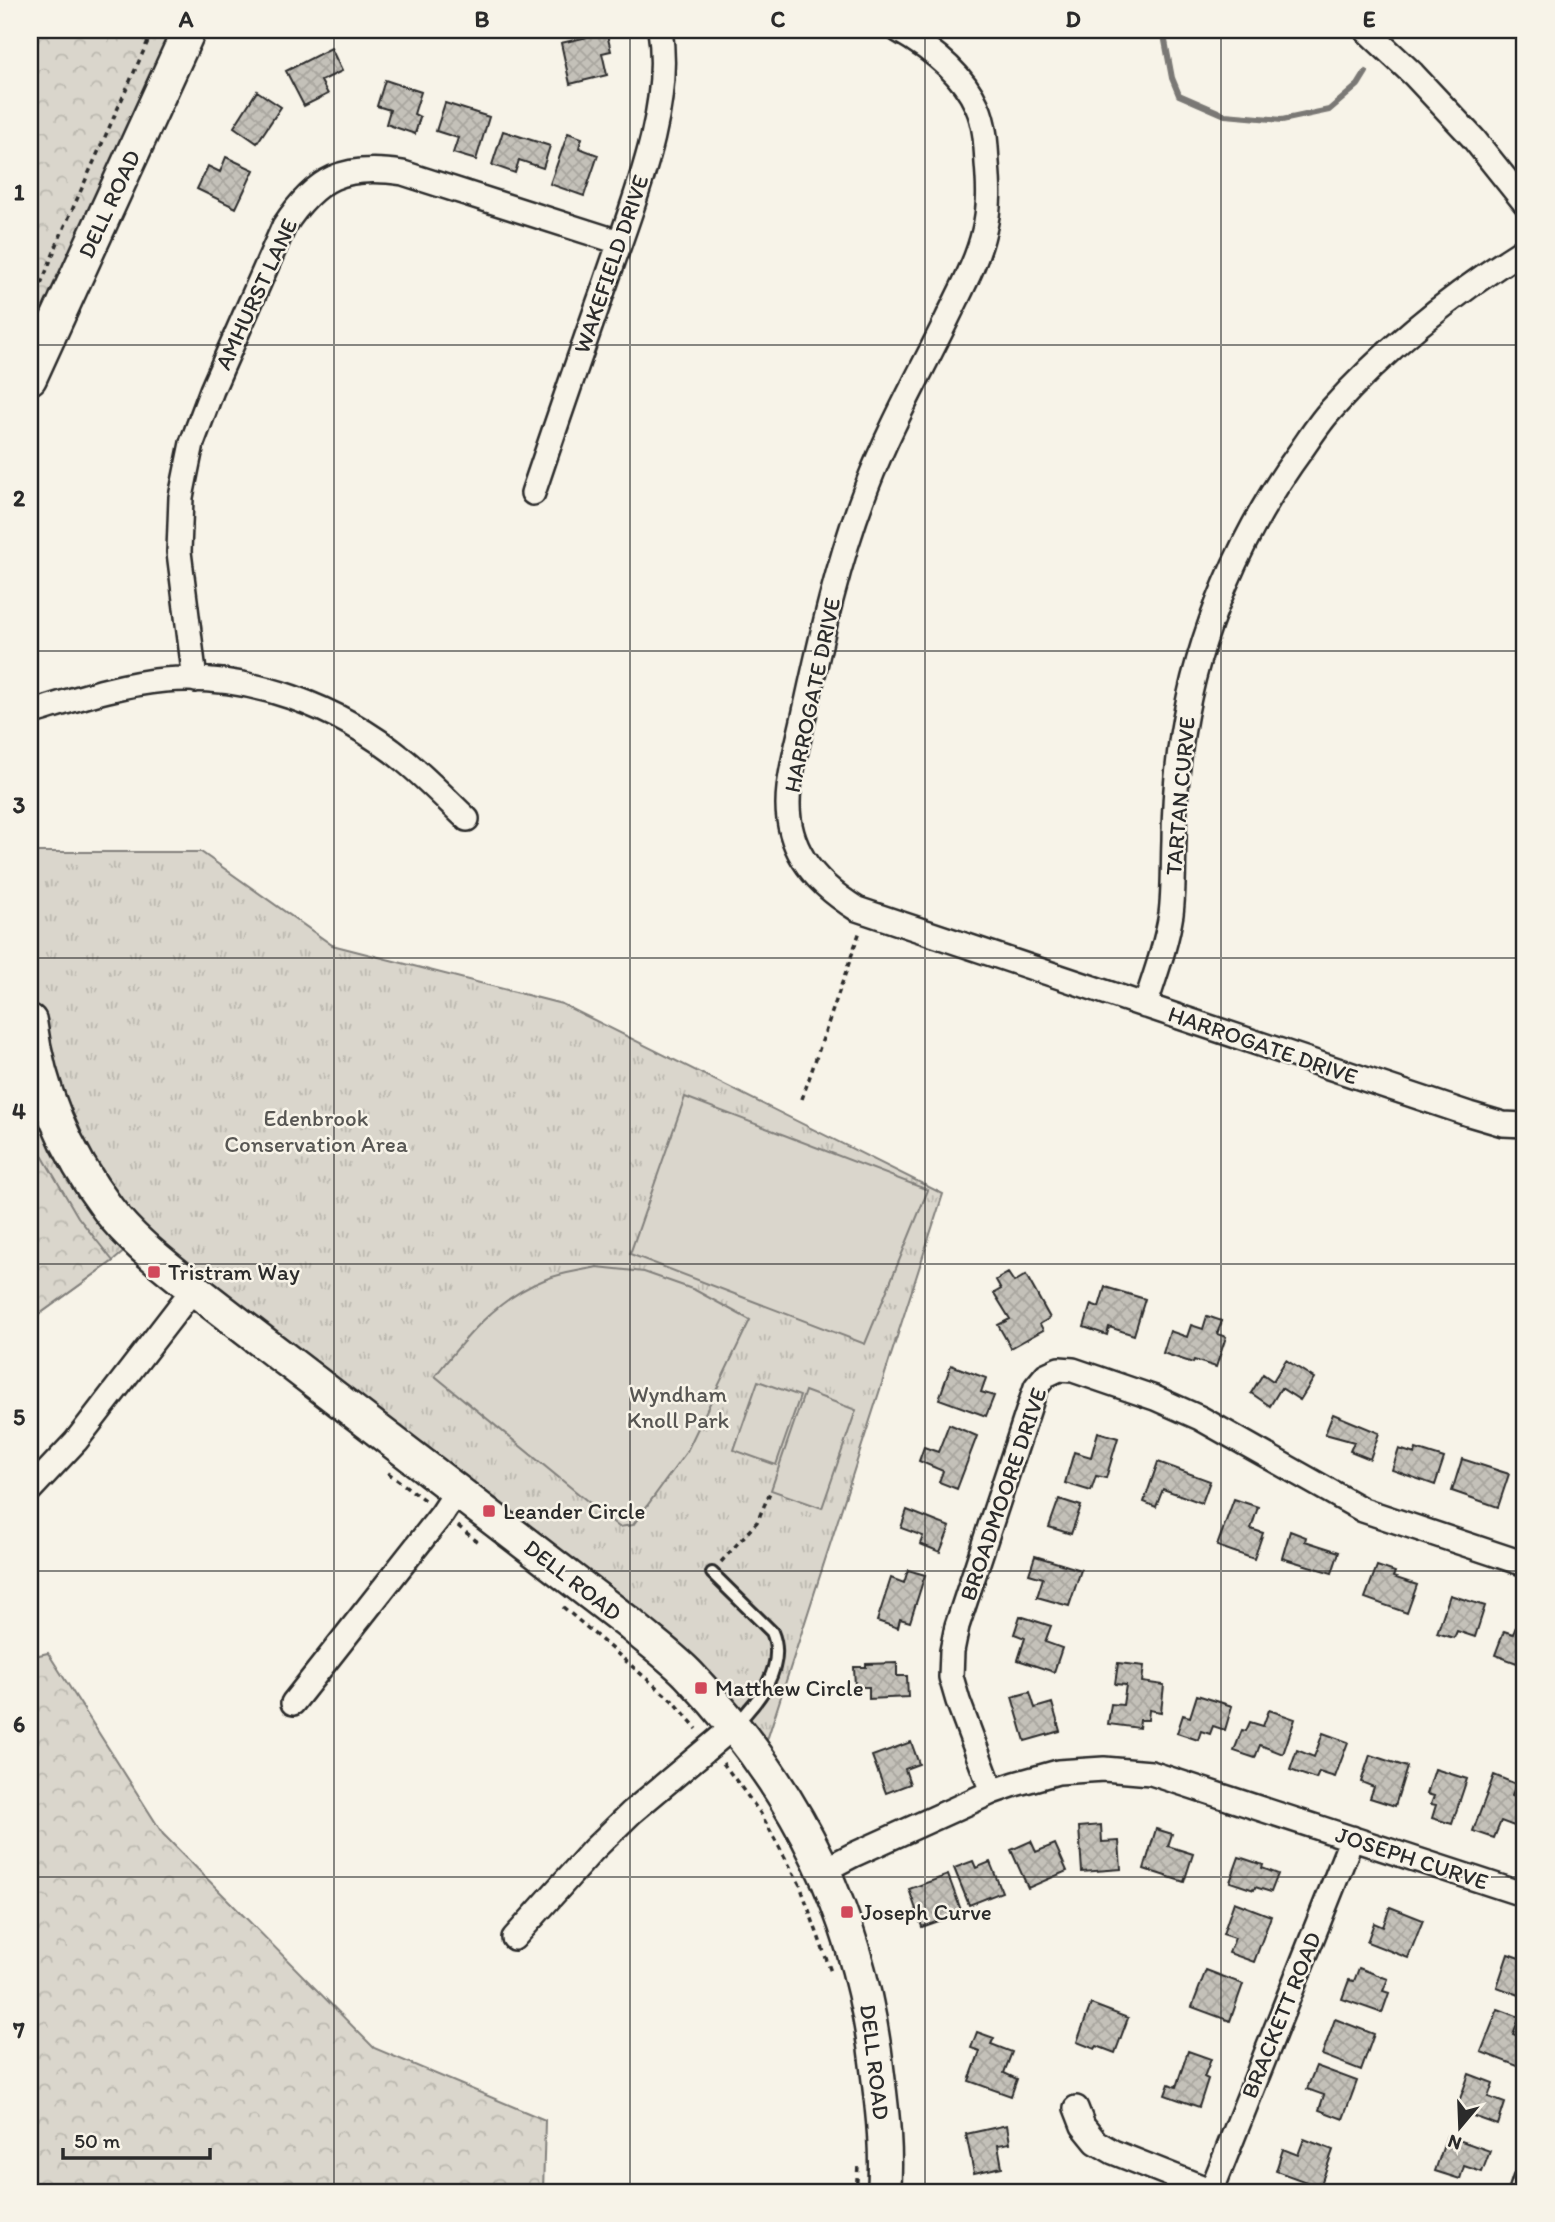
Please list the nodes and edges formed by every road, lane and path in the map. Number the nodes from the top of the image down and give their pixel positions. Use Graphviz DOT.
graph roads {
  1 [pos="153,30"];
  2 [pos="189,30"];
  3 [pos="660,30"];
  4 [pos="898,30"];
  5 [pos="1366,30"];
  6 [pos="1525,203"];
  7 [pos="619,242"];
  8 [pos="1525,249"];
  9 [pos="30,312"];
  10 [pos="30,378"];
  11 [pos="533,493"];
  12 [pos="195,680"];
  13 [pos="30,713"];
  14 [pos="467,819"];
  15 [pos="867,912"];
  16 [pos="1145,1006"];
  17 [pos="30,1021"];
  18 [pos="802,1099"];
  19 [pos="1525,1125"];
  20 [pos="194,1288"];
  21 [pos="387,1472"];
  22 [pos="30,1490"];
  23 [pos="771,1490"];
  24 [pos="449,1502"];
  25 [pos="484,1546"];
  26 [pos="1525,1564"];
  27 [pos="712,1573"];
  28 [pos="558,1603"];
  29 [pos="293,1703"];
  30 [pos="722,1736"];
  31 [pos="992,1791"];
  32 [pos="1352,1838"];
  33 [pos="824,1870"];
  34 [pos="1525,1895"];
  35 [pos="514,1938"];
  36 [pos="834,1984"];
  37 [pos="1076,2108"];
  38 [pos="858,2158"];
  39 [pos="1525,2180"];
  40 [pos="856,2192"];
  41 [pos="884,2192"];
  42 [pos="1212,2192"];
  43 [pos="1521,2192"];
  1 -- 9 [label="path"];
  2 -- 10 [label="street, DELL ROAD"];
  3 -- 7 [label="street, WAKEFIELD DRIVE"];
  4 -- 15 [label="street, HARROGATE DRIVE"];
  5 -- 6 [label="street"];
  7 -- 11 [label="street, WAKEFIELD DRIVE"];
  7 -- 12 [label="street, AMHURST LANE"];
  8 -- 16 [label="street, TARTAN CURVE"];
  12 -- 13 [label="street"];
  12 -- 14 [label="street"];
  15 -- 16 [label="street, HARROGATE DRIVE"];
  15 -- 18 [label="path"];
  16 -- 19 [label="street, HARROGATE DRIVE"];
  17 -- 20 [label="street, DELL ROAD"];
  20 -- 22 [label="street"];
  20 -- 24 [label="street, DELL ROAD"];
  21 -- 24 [label="path"];
  23 -- 27 [label="path"];
  24 -- 25 [label="path"];
  24 -- 29 [label="street"];
  24 -- 30 [label="street, DELL ROAD"];
  26 -- 31 [label="street, BROADMOORE DRIVE"];
  27 -- 30 [label="lane"];
  28 -- 30 [label="path"];
  30 -- 33 [label="street, DELL ROAD"];
  30 -- 35 [label="street"];
  30 -- 36 [label="path"];
  31 -- 32 [label="street, JOSEPH CURVE"];
  31 -- 33 [label="street, JOSEPH CURVE"];
  32 -- 34 [label="street, JOSEPH CURVE"];
  32 -- 42 [label="street, BRACKETT ROAD"];
  33 -- 41 [label="street, DELL ROAD"];
  37 -- 42 [label="street"];
  38 -- 40 [label="path"];
  39 -- 43 [label="street"];
}
